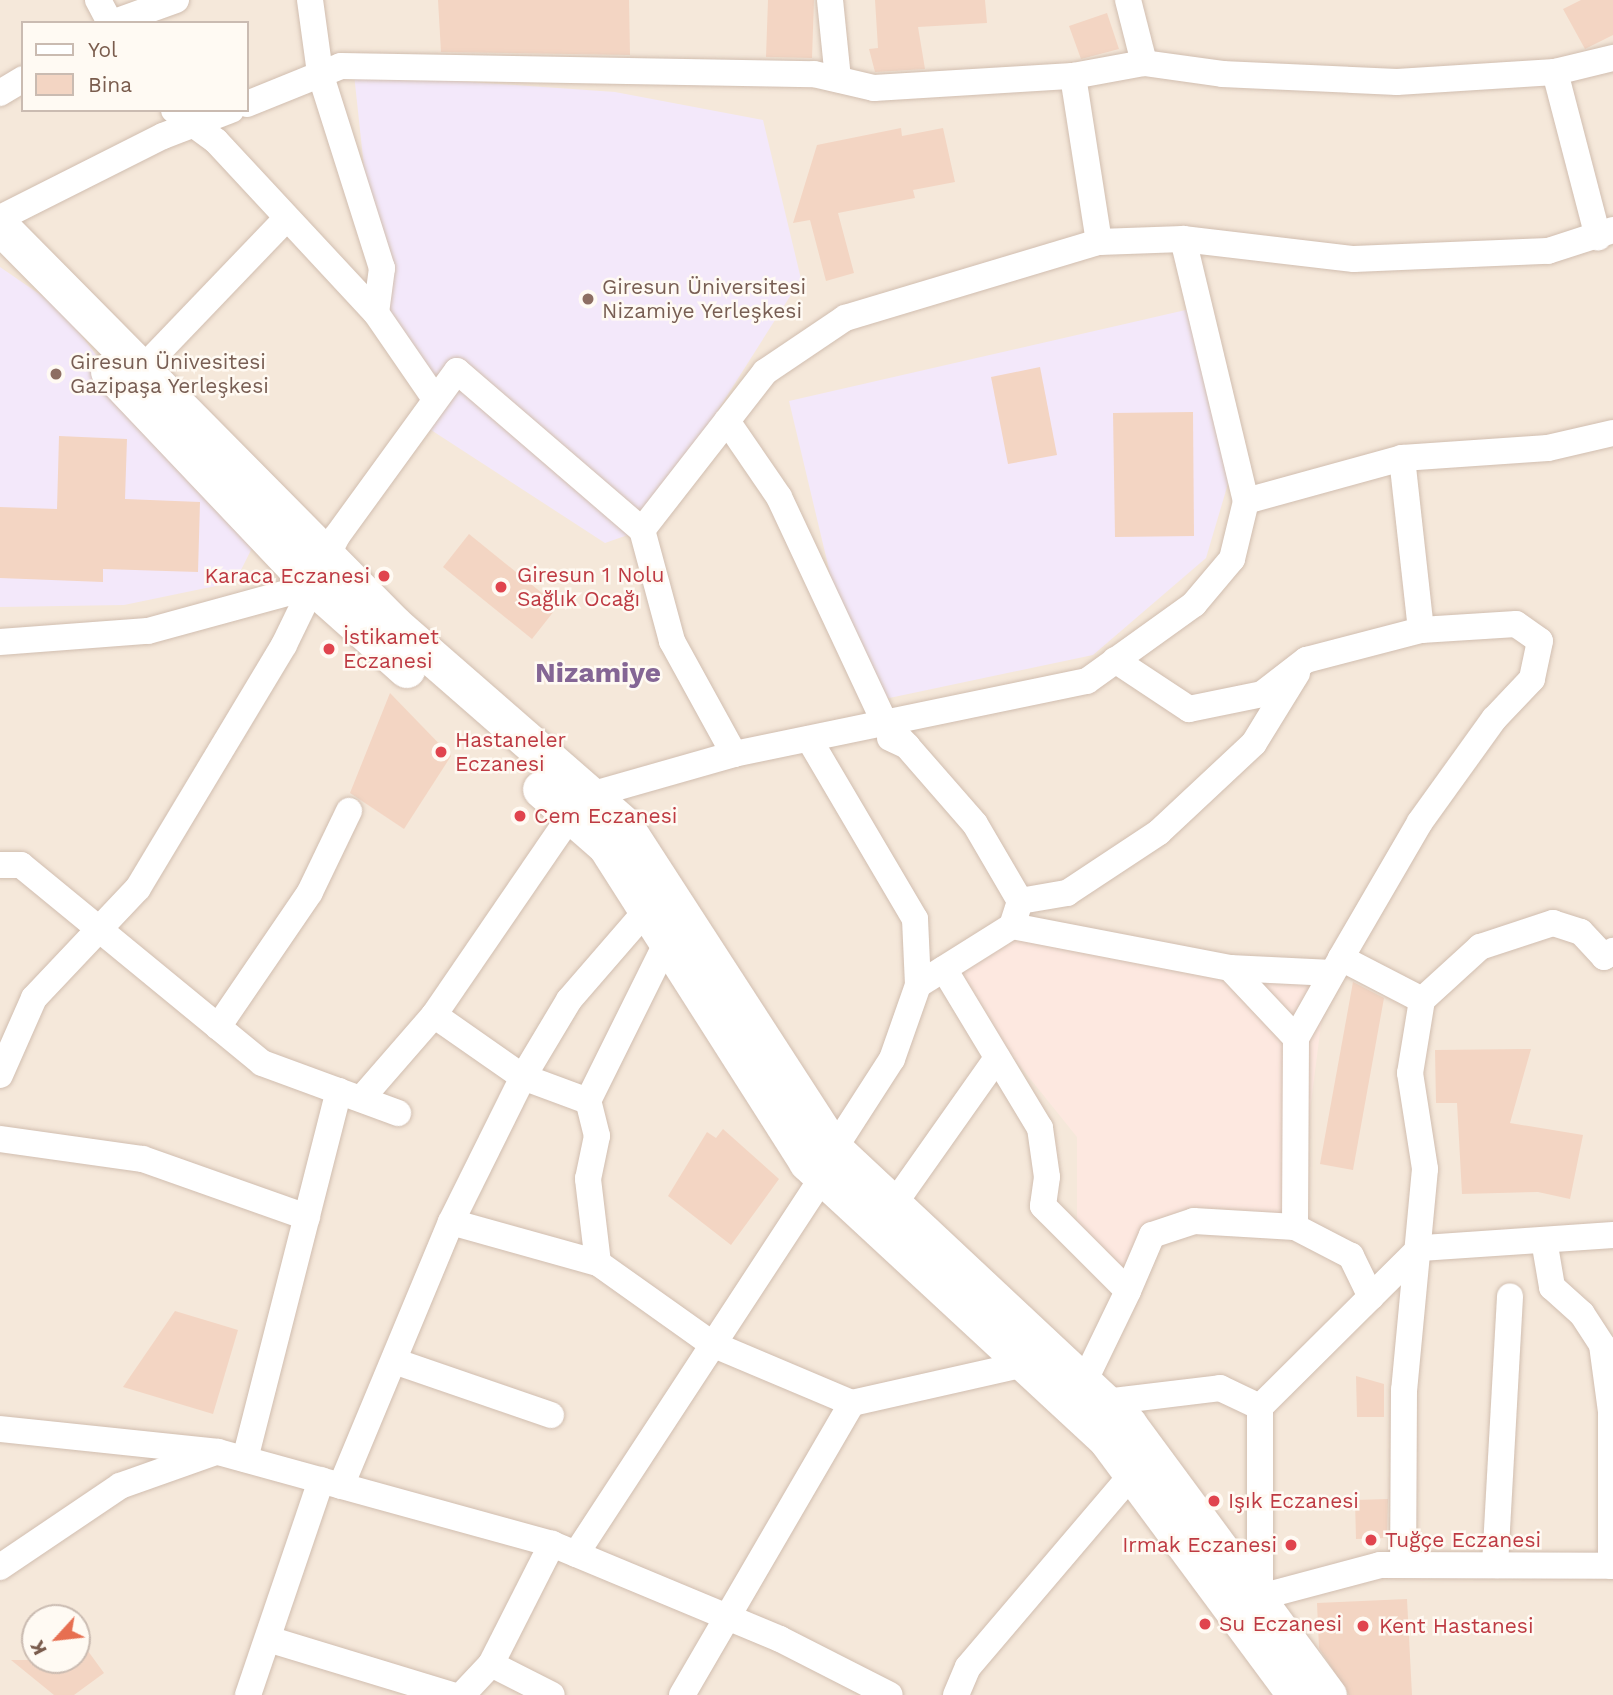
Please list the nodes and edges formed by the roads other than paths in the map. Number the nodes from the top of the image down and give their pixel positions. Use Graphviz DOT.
graph roads {
  1 [pos="98,0"];
  2 [pos="176,0"];
  3 [pos="310,0"];
  4 [pos="830,0"];
  5 [pos="1128,0"];
  6 [pos="110,21"];
  7 [pos="117,21"];
  8 [pos="1613,58"];
  9 [pos="1144,63"];
  10 [pos="1555,72"];
  11 [pos="320,73"];
  12 [pos="1073,76"];
  13 [pos="838,79"];
  14 [pos="21,80"];
  15 [pos="0,93"];
  16 [pos="248,104"];
  17 [pos="219,112"];
  18 [pos="184,118"];
  19 [pos="0,218"];
  20 [pos="285,220"];
  21 [pos="0,226"];
  22 [pos="1605,233"];
  23 [pos="1183,239"];
  24 [pos="1099,242"];
  25 [pos="0,256"];
  26 [pos="376,313"];
  27 [pos="142,369"];
  28 [pos="435,399"];
  29 [pos="727,421"];
  30 [pos="1613,433"];
  31 [pos="1402,458"];
  32 [pos="1246,501"];
  33 [pos="642,530"];
  34 [pos="320,571"];
  35 [pos="1421,630"];
  36 [pos="0,642"];
  37 [pos="1115,660"];
  38 [pos="1306,660"];
  39 [pos="875,725"];
  40 [pos="809,738"];
  41 [pos="734,754"];
  42 [pos="579,806"];
  43 [pos="349,811"];
  44 [pos="0,865"];
  45 [pos="1020,901"];
  46 [pos="647,911"];
  47 [pos="1012,926"];
  48 [pos="99,930"];
  49 [pos="667,942"];
  50 [pos="1613,951"];
  51 [pos="1337,966"];
  52 [pos="1230,968"];
  53 [pos="944,969"];
  54 [pos="918,985"];
  55 [pos="1422,1000"];
  56 [pos="434,1015"];
  57 [pos="218,1027"];
  58 [pos="1296,1038"];
  59 [pos="997,1058"];
  60 [pos="0,1075"];
  61 [pos="523,1077"];
  62 [pos="350,1095"];
  63 [pos="588,1101"];
  64 [pos="398,1113"];
  65 [pos="0,1139"];
  66 [pos="829,1163"];
  67 [pos="894,1204"];
  68 [pos="307,1217"];
  69 [pos="451,1222"];
  70 [pos="1295,1227"];
  71 [pos="1613,1235"];
  72 [pos="1544,1240"];
  73 [pos="1420,1248"];
  74 [pos="598,1263"];
  75 [pos="1128,1291"];
  76 [pos="1510,1296"];
  77 [pos="1371,1297"];
  78 [pos="712,1344"];
  79 [pos="394,1361"];
  80 [pos="1025,1364"];
  81 [pos="1095,1392"];
  82 [pos="852,1403"];
  83 [pos="1260,1407"];
  84 [pos="551,1415"];
  85 [pos="0,1429"];
  86 [pos="218,1452"];
  87 [pos="245,1459"];
  88 [pos="1132,1474"];
  89 [pos="331,1483"];
  90 [pos="552,1544"];
  91 [pos="576,1554"];
  92 [pos="1403,1564"];
  93 [pos="1495,1565"];
  94 [pos="1612,1566"];
  95 [pos="0,1567"];
  96 [pos="1259,1597"];
  97 [pos="728,1618"];
  98 [pos="268,1639"];
  99 [pos="491,1664"];
  100 [pos="248,1695"];
  101 [pos="452,1695"];
  102 [pos="462,1695"];
  103 [pos="552,1695"];
  104 [pos="682,1695"];
  105 [pos="890,1695"];
  106 [pos="956,1695"];
  107 [pos="1296,1695"];
  108 [pos="1328,1695"];
  1 -- 6 [label="street"];
  2 -- 7 [label="street"];
  3 -- 11 [label="street"];
  4 -- 13 [label="street"];
  5 -- 9 [label="street"];
  8 -- 10 [label="street"];
  9 -- 10 [label="street"];
  9 -- 12 [label="street"];
  10 -- 22 [label="street"];
  11 -- 13 [label="street"];
  11 -- 16 [label="street"];
  11 -- 26 [label="street"];
  12 -- 13 [label="street"];
  12 -- 24 [label="street"];
  14 -- 15 [label="street"];
  17 -- 18 [label="street"];
  18 -- 19 [label="street"];
  18 -- 20 [label="street"];
  20 -- 26 [label="street"];
  20 -- 27 [label="street"];
  21 -- 27 [label="street"];
  22 -- 23 [label="street"];
  23 -- 24 [label="street"];
  23 -- 32 [label="street"];
  24 -- 29 [label="street"];
  25 -- 34 [label="street"];
  26 -- 28 [label="street"];
  27 -- 34 [label="street"];
  28 -- 33 [label="street"];
  28 -- 34 [label="street"];
  29 -- 33 [label="street"];
  29 -- 39 [label="street"];
  30 -- 31 [label="street"];
  31 -- 32 [label="street"];
  31 -- 35 [label="street"];
  32 -- 37 [label="street"];
  33 -- 41 [label="street"];
  34 -- 36 [label="street"];
  34 -- 42 [label="street"];
  34 -- 48 [label="street"];
  35 -- 38 [label="street"];
  35 -- 51 [label="street"];
  37 -- 38 [label="street"];
  37 -- 39 [label="street"];
  38 -- 45 [label="street"];
  39 -- 40 [label="street"];
  39 -- 45 [label="street"];
  40 -- 41 [label="street"];
  40 -- 54 [label="street"];
  41 -- 42 [label="street"];
  42 -- 46 [label="street"];
  42 -- 56 [label="street"];
  42 -- 66 [label="street"];
  43 -- 57 [label="street"];
  44 -- 48 [label="street"];
  45 -- 47 [label="street"];
  46 -- 49 [label="street"];
  46 -- 61 [label="street"];
  47 -- 52 [label="street"];
  47 -- 53 [label="street"];
  48 -- 57 [label="street"];
  48 -- 60 [label="street"];
  49 -- 63 [label="street"];
  49 -- 66 [label="street"];
  50 -- 55 [label="street"];
  51 -- 52 [label="street"];
  51 -- 55 [label="street"];
  51 -- 58 [label="street"];
  52 -- 58 [label="street"];
  53 -- 54 [label="street"];
  53 -- 59 [label="street"];
  54 -- 66 [label="street"];
  55 -- 73 [label="street"];
  56 -- 61 [label="street"];
  56 -- 62 [label="street"];
  57 -- 62 [label="street"];
  58 -- 70 [label="street"];
  59 -- 67 [label="street"];
  59 -- 75 [label="street"];
  61 -- 63 [label="street"];
  61 -- 69 [label="street"];
  62 -- 64 [label="street"];
  62 -- 68 [label="street"];
  63 -- 74 [label="street"];
  65 -- 68 [label="street"];
  66 -- 67 [label="street"];
  66 -- 78 [label="street"];
  66 -- 80 [label="street"];
  67 -- 81 [label="street"];
  68 -- 87 [label="street"];
  69 -- 74 [label="street"];
  69 -- 79 [label="street"];
  70 -- 75 [label="street"];
  70 -- 77 [label="street"];
  71 -- 72 [label="street"];
  72 -- 73 [label="street"];
  72 -- 94 [label="street"];
  73 -- 77 [label="street"];
  73 -- 92 [label="street"];
  74 -- 78 [label="street"];
  75 -- 81 [label="street"];
  76 -- 93 [label="street"];
  77 -- 83 [label="street"];
  78 -- 82 [label="street"];
  78 -- 91 [label="street"];
  79 -- 84 [label="street"];
  79 -- 89 [label="street"];
  80 -- 82 [label="street"];
  80 -- 88 [label="street"];
  81 -- 83 [label="street"];
  81 -- 96 [label="street"];
  82 -- 97 [label="street"];
  83 -- 96 [label="street"];
  85 -- 86 [label="street"];
  86 -- 87 [label="street"];
  86 -- 95 [label="street"];
  87 -- 89 [label="street"];
  88 -- 106 [label="street"];
  88 -- 107 [label="street"];
  89 -- 90 [label="street"];
  89 -- 98 [label="street"];
  90 -- 91 [label="street"];
  90 -- 99 [label="street"];
  91 -- 97 [label="street"];
  92 -- 93 [label="street"];
  92 -- 96 [label="street"];
  93 -- 94 [label="street"];
  96 -- 108 [label="street"];
  97 -- 104 [label="street"];
  97 -- 105 [label="street"];
  98 -- 100 [label="street"];
  98 -- 101 [label="street"];
  99 -- 102 [label="street"];
  99 -- 103 [label="street"];
}
